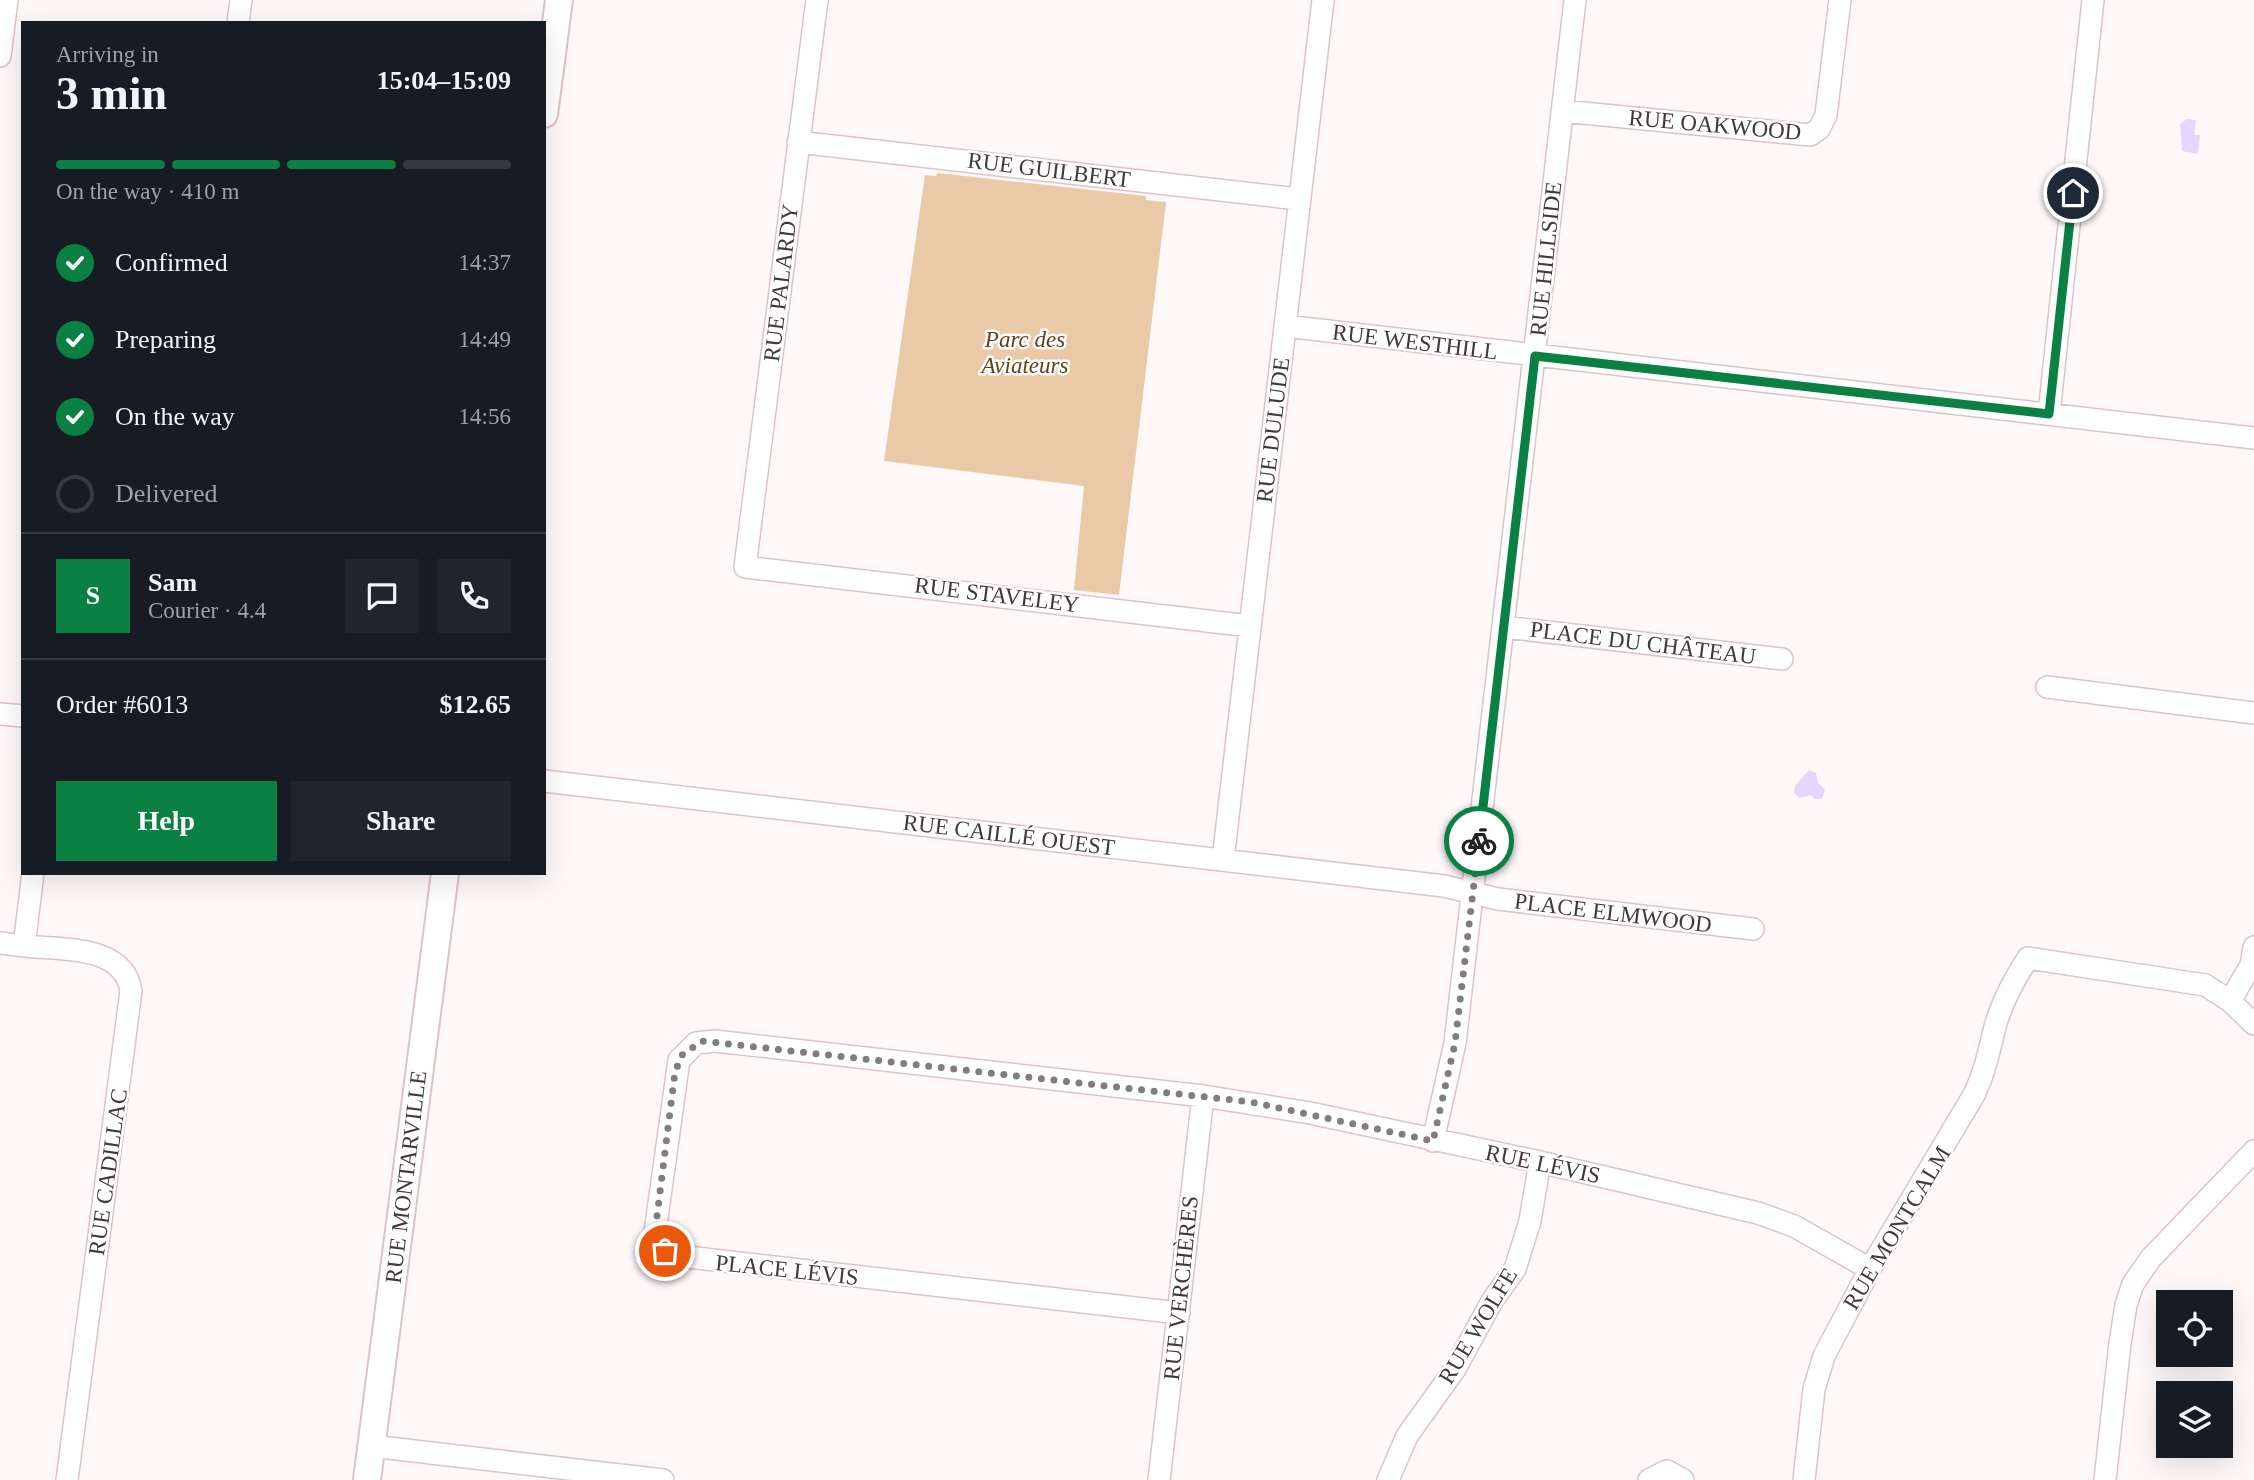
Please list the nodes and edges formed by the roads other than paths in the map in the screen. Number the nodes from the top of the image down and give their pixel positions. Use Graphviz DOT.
graph roads {
  1 [pos="7,0"];
  2 [pos="241,0"];
  3 [pos="559,0"];
  4 [pos="817,0"];
  5 [pos="1323,0"];
  6 [pos="1575,0"];
  7 [pos="1840,0"];
  8 [pos="2093,0"];
  9 [pos="238,21"];
  10 [pos="0,56"];
  11 [pos="546,99"];
  12 [pos="1562,111"];
  13 [pos="799,142"];
  14 [pos="1298,199"];
  15 [pos="1285,326"];
  16 [pos="1535,356"];
  17 [pos="2049,414"];
  18 [pos="2254,438"];
  19 [pos="745,566"];
  20 [pos="1250,626"];
  21 [pos="1504,627"];
  22 [pos="1782,659"];
  23 [pos="2046,687"];
  24 [pos="2254,713"];
  25 [pos="0,714"];
  26 [pos="21,716"];
  27 [pos="546,781"];
  28 [pos="1223,860"];
  29 [pos="33,875"];
  30 [pos="445,875"];
  31 [pos="1473,891"];
  32 [pos="1753,929"];
  33 [pos="0,943"];
  34 [pos="24,946"];
  35 [pos="2254,947"];
  36 [pos="2230,1001"];
  37 [pos="2254,1024"];
  38 [pos="1203,1096"];
  39 [pos="1433,1141"];
  40 [pos="2254,1151"];
  41 [pos="1540,1162"];
  42 [pos="1870,1269"];
  43 [pos="1179,1313"];
  44 [pos="371,1446"];
  45 [pos="627,1478"];
  46 [pos="67,1480"];
  47 [pos="367,1480"];
  48 [pos="663,1480"];
  49 [pos="1159,1480"];
  50 [pos="1388,1480"];
  51 [pos="1649,1480"];
  52 [pos="1683,1480"];
  53 [pos="1804,1480"];
  54 [pos="2105,1480"];
  1 -- 10 [label="street"];
  2 -- 9 [label="street"];
  3 -- 11 [label="street"];
  4 -- 13 [label="street, RUE PALARDY"];
  5 -- 14 [label="street, RUE DULUDE"];
  6 -- 12 [label="street, RUE HILLSIDE"];
  7 -- 12 [label="street, RUE OAKWOOD"];
  8 -- 17 [label="street"];
  12 -- 16 [label="street, RUE HILLSIDE"];
  13 -- 14 [label="street, RUE GUILBERT"];
  13 -- 19 [label="street, RUE PALARDY"];
  14 -- 15 [label="street, RUE DULUDE"];
  15 -- 16 [label="street, RUE WESTHILL"];
  15 -- 20 [label="street, RUE DULUDE"];
  16 -- 17 [label="street, RUE WESTHILL"];
  16 -- 21 [label="street, RUE HILLSIDE"];
  17 -- 18 [label="street, RUE WESTHILL"];
  19 -- 20 [label="street, RUE STAVELEY"];
  20 -- 28 [label="street, RUE DULUDE"];
  21 -- 22 [label="street, PLACE DU CHÂTEAU"];
  21 -- 31 [label="street, RUE HILLSIDE"];
  23 -- 24 [label="street"];
  25 -- 26 [label="street"];
  27 -- 28 [label="street, RUE CAILLÉ OUEST"];
  28 -- 31 [label="street, RUE CAILLÉ OUEST"];
  29 -- 34 [label="street"];
  30 -- 44 [label="street, RUE MONTARVILLE"];
  31 -- 32 [label="street, PLACE ELMWOOD"];
  31 -- 39 [label="street, RUE HILLSIDE"];
  33 -- 34 [label="street, RUE CADILLAC"];
  34 -- 46 [label="street, RUE CADILLAC"];
  35 -- 36 [label="street"];
  36 -- 37 [label="street"];
  36 -- 42 [label="street, RUE MONTCALM"];
  38 -- 39 [label="street, RUE LÉVIS"];
  38 -- 43 [label="street, RUE VERCHÈRES"];
  38 -- 43 [label="street, PLACE LÉVIS"];
  39 -- 41 [label="street, RUE LÉVIS"];
  40 -- 54 [label="street"];
  41 -- 42 [label="street, RUE LÉVIS"];
  41 -- 50 [label="street, RUE WOLFE"];
  42 -- 53 [label="street, RUE MONTCALM"];
  43 -- 49 [label="street, RUE VERCHÈRES"];
  44 -- 45 [label="street"];
  44 -- 47 [label="street, RUE MONTARVILLE"];
  45 -- 48 [label="street"];
  51 -- 52 [label="street"];
}
